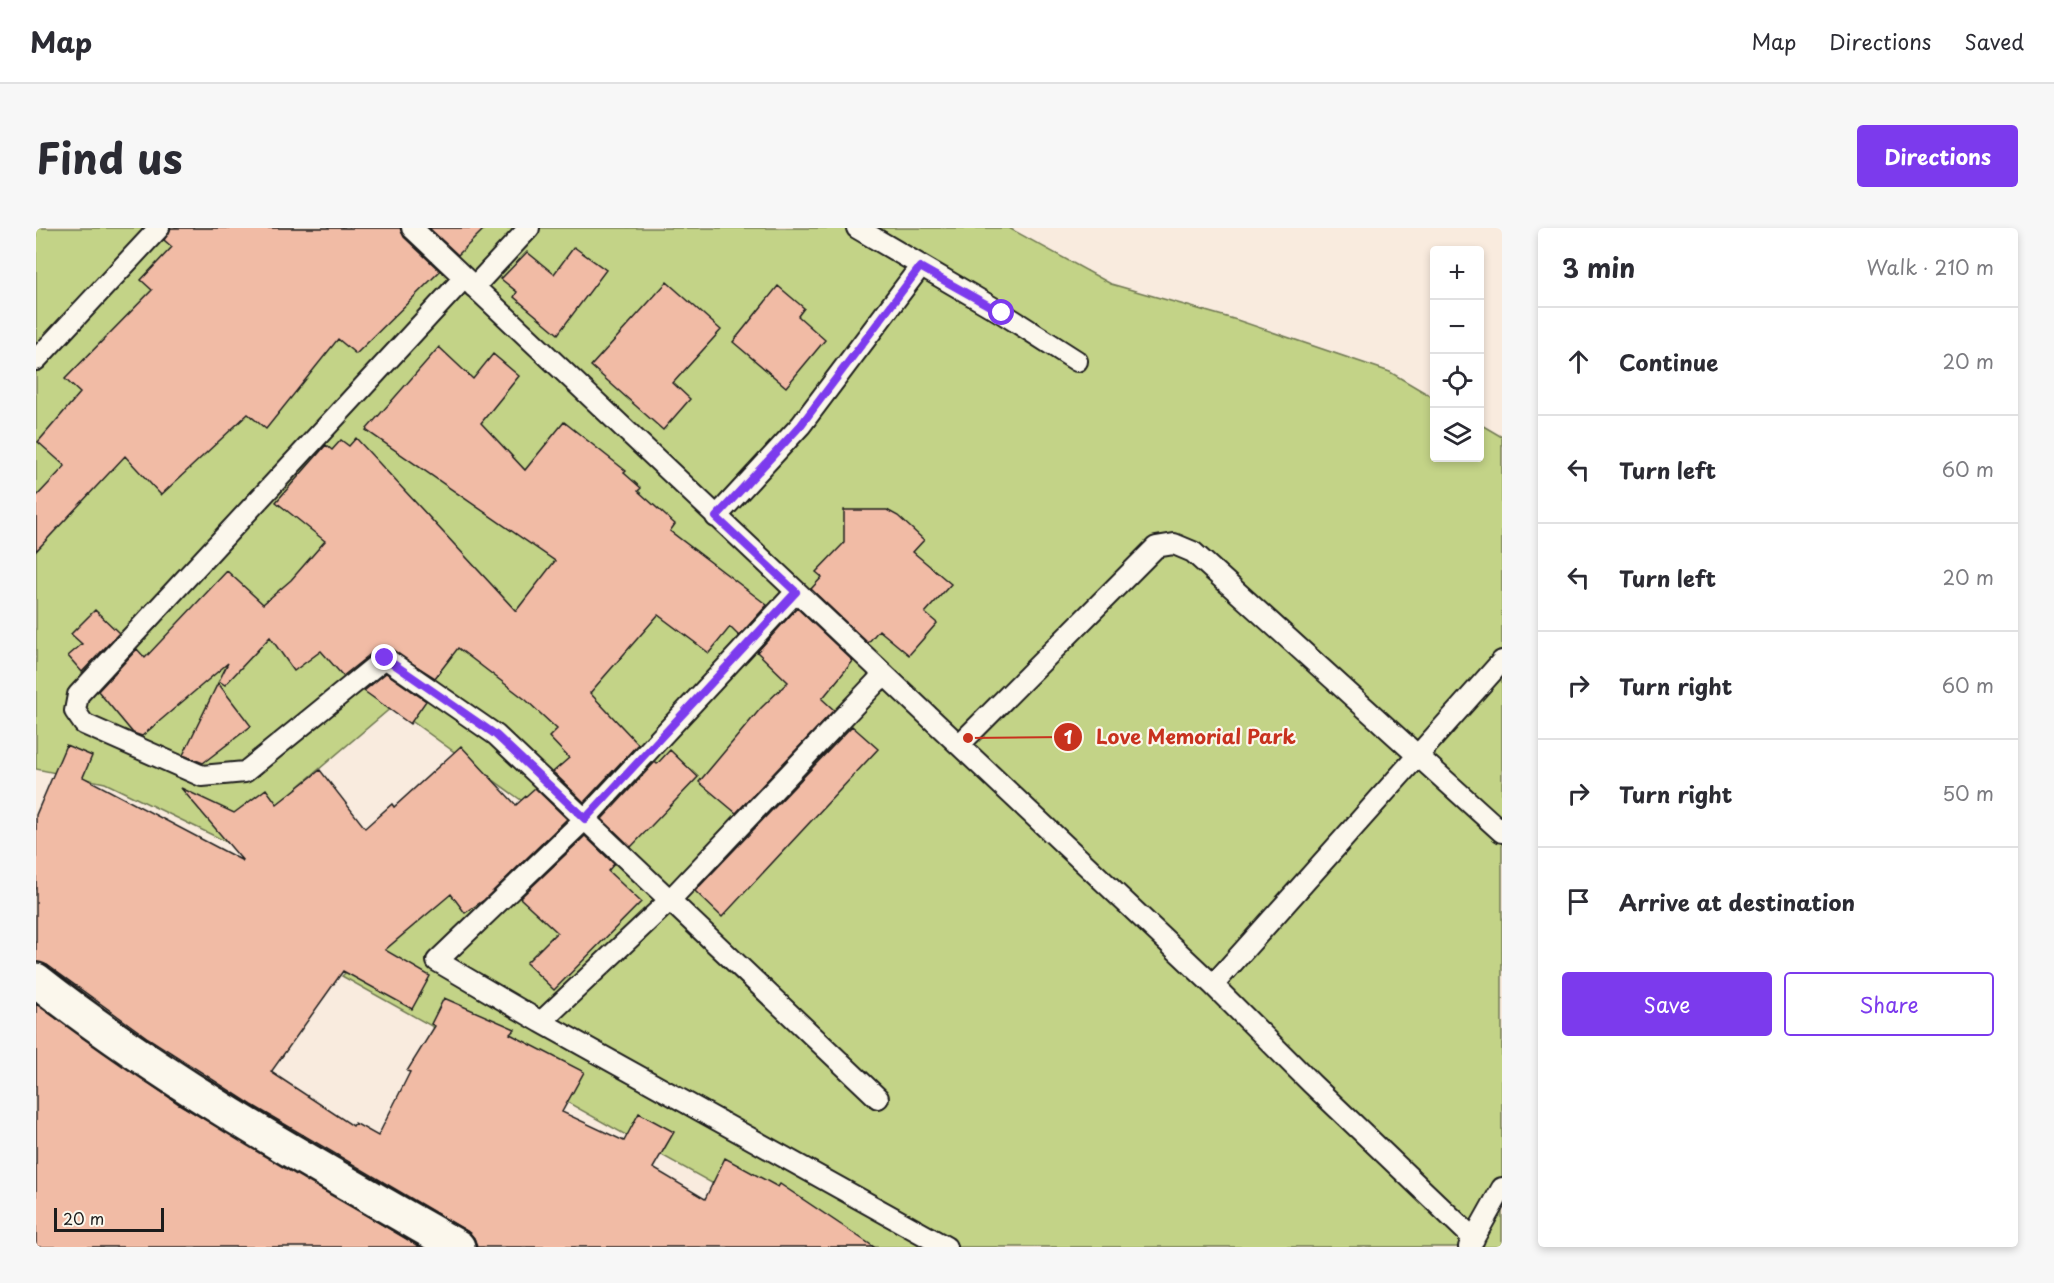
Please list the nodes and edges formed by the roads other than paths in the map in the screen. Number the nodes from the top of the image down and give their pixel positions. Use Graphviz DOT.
graph roads {
  1 [pos="159,228"];
  2 [pos="412,228"];
  3 [pos="529,228"];
  4 [pos="857,228"];
  5 [pos="920,267"];
  6 [pos="468,283"];
  7 [pos="36,360"];
  8 [pos="1077,361"];
  9 [pos="716,517"];
  10 [pos="796,592"];
  11 [pos="1502,660"];
  12 [pos="884,674"];
  13 [pos="959,745"];
  14 [pos="1418,755"];
  15 [pos="585,819"];
  16 [pos="1502,832"];
  17 [pos="669,901"];
  18 [pos="36,980"];
  19 [pos="1213,985"];
  20 [pos="541,1022"];
  21 [pos="878,1098"];
  22 [pos="1502,1188"];
  23 [pos="1471,1243"];
  24 [pos="458,1247"];
  25 [pos="946,1247"];
  1 -- 7 [label="lane"];
  2 -- 6 [label="lane"];
  3 -- 6 [label="lane"];
  4 -- 5 [label="lane"];
  5 -- 8 [label="lane"];
  5 -- 9 [label="lane"];
  6 -- 9 [label="lane"];
  6 -- 15 [label="lane"];
  9 -- 10 [label="lane"];
  10 -- 12 [label="lane"];
  10 -- 15 [label="lane"];
  11 -- 14 [label="lane"];
  12 -- 13 [label="lane"];
  12 -- 17 [label="lane"];
  13 -- 14 [label="lane"];
  13 -- 19 [label="lane"];
  14 -- 16 [label="lane"];
  14 -- 19 [label="lane"];
  15 -- 17 [label="lane"];
  15 -- 20 [label="lane"];
  17 -- 20 [label="lane"];
  17 -- 21 [label="lane"];
  18 -- 24 [label="street"];
  19 -- 23 [label="lane"];
  20 -- 25 [label="lane"];
  22 -- 23 [label="lane"];
}
